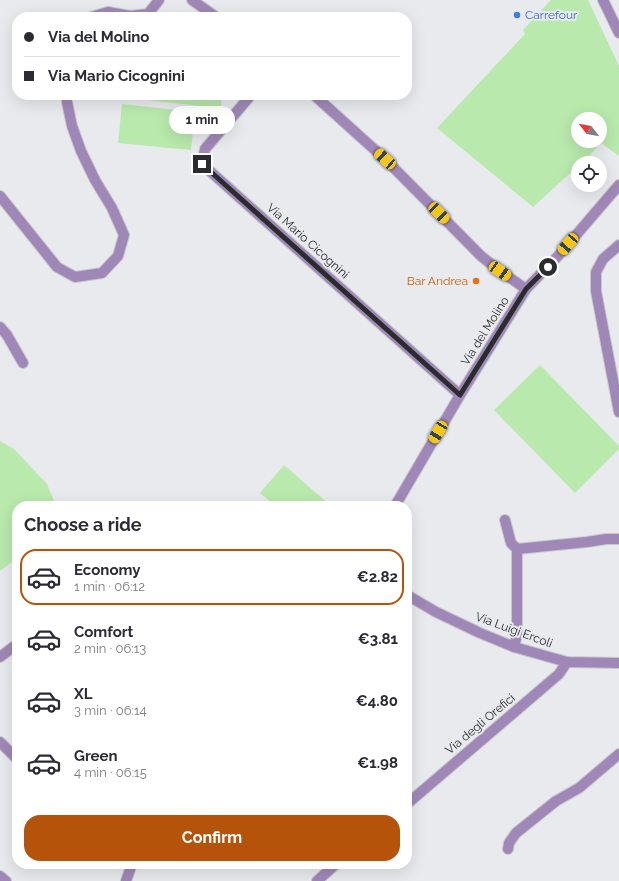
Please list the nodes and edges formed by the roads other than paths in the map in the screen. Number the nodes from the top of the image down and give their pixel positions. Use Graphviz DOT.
graph roads {
  1 [pos="159,0"];
  2 [pos="192,0"];
  3 [pos="603,0"];
  4 [pos="150,12"];
  5 [pos="209,12"];
  6 [pos="619,33"];
  7 [pos="67,100"];
  8 [pos="247,100"];
  9 [pos="320,100"];
  10 [pos="619,185"];
  11 [pos="0,196"];
  12 [pos="619,245"];
  13 [pos="526,289"];
  14 [pos="0,327"];
  15 [pos="23,363"];
  16 [pos="460,395"];
  17 [pos="619,412"];
  18 [pos="397,501"];
  19 [pos="505,520"];
  20 [pos="619,539"];
  21 [pos="517,549"];
  22 [pos="412,598"];
  23 [pos="514,647"];
  24 [pos="12,648"];
  25 [pos="0,657"];
  26 [pos="567,662"];
  27 [pos="619,663"];
  28 [pos="0,742"];
  29 [pos="12,754"];
  30 [pos="619,754"];
  31 [pos="412,800"];
  32 [pos="508,849"];
  33 [pos="129,869"];
  34 [pos="330,869"];
  35 [pos="0,876"];
  36 [pos="6,881"];
  37 [pos="126,881"];
  38 [pos="317,881"];
  1 -- 4 [label="street"];
  2 -- 5 [label="street"];
  3 -- 6 [label="street"];
  7 -- 11 [label="street"];
  8 -- 16 [label="street, Via Mario Cicognini"];
  9 -- 13 [label="street"];
  10 -- 13 [label="street, Via del Molino"];
  12 -- 17 [label="street"];
  13 -- 16 [label="street, Via del Molino"];
  14 -- 15 [label="street"];
  16 -- 18 [label="street, Via del Molino"];
  19 -- 21 [label="street"];
  20 -- 21 [label="street"];
  21 -- 23 [label="street"];
  22 -- 23 [label="street, Via Luigi Ercoli"];
  23 -- 26 [label="street, Via Luigi Ercoli"];
  24 -- 25 [label="street"];
  26 -- 27 [label="street, Via Luigi Ercoli"];
  26 -- 31 [label="street, Via degli Orefici"];
  28 -- 29 [label="street"];
  30 -- 32 [label="street"];
  33 -- 37 [label="street"];
  34 -- 38 [label="street"];
  35 -- 36 [label="street"];
}
